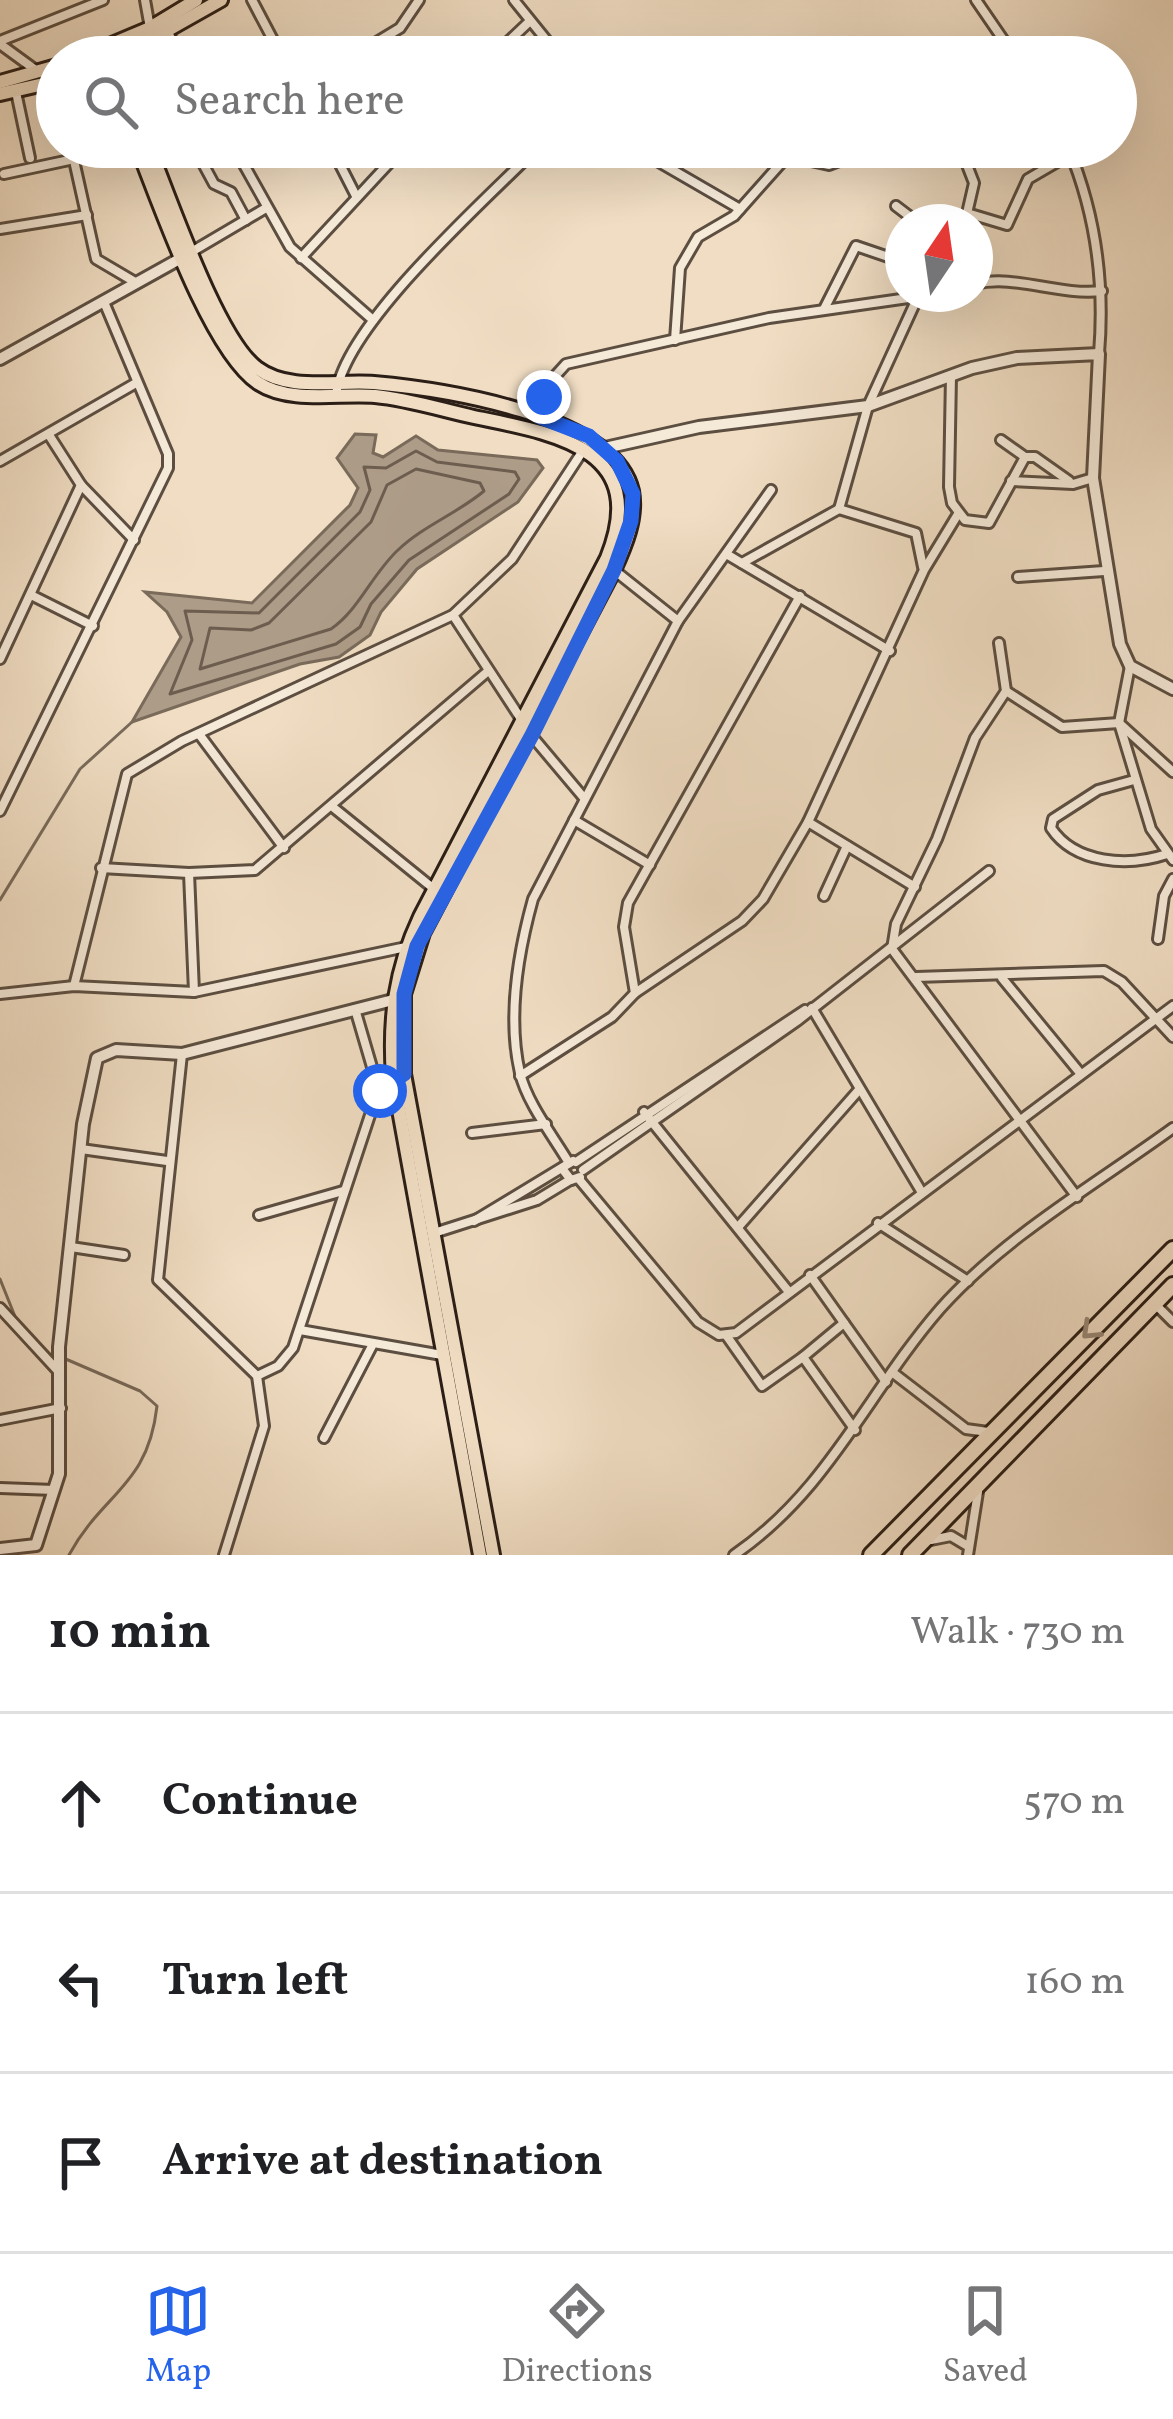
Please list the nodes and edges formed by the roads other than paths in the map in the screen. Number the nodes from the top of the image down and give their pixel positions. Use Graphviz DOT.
graph roads {
  1 [pos="103,0"];
  2 [pos="145,0"];
  3 [pos="196,0"];
  4 [pos="221,0"];
  5 [pos="252,0"];
  6 [pos="419,0"];
  7 [pos="514,0"];
  8 [pos="976,0"];
  9 [pos="76,5"];
  10 [pos="530,20"];
  11 [pos="150,28"];
  12 [pos="168,33"];
  13 [pos="141,36"];
  14 [pos="161,36"];
  15 [pos="170,36"];
  16 [pos="271,36"];
  17 [pos="387,36"];
  18 [pos="514,36"];
  19 [pos="543,36"];
  20 [pos="1001,36"];
  21 [pos="2,45"];
  22 [pos="0,62"];
  23 [pos="36,69"];
  24 [pos="36,73"];
  25 [pos="0,82"];
  26 [pos="36,88"];
  27 [pos="16,92"];
  28 [pos="0,94"];
  29 [pos="30,158"];
  30 [pos="36,167"];
  31 [pos="76,168"];
  32 [pos="147,168"];
  33 [pos="156,168"];
  34 [pos="205,168"];
  35 [pos="245,168"];
  36 [pos="342,168"];
  37 [pos="383,168"];
  38 [pos="518,168"];
  39 [pos="669,168"];
  40 [pos="774,168"];
  41 [pos="971,168"];
  42 [pos="1044,168"];
  43 [pos="1075,168"];
  44 [pos="4,174"];
  45 [pos="356,196"];
  46 [pos="968,204"];
  47 [pos="266,208"];
  48 [pos="740,209"];
  49 [pos="87,214"];
  50 [pos="246,220"];
  51 [pos="993,222"];
  52 [pos="0,229"];
  53 [pos="187,254"];
  54 [pos="885,256"];
  55 [pos="301,258"];
  56 [pos="136,282"];
  57 [pos="993,282"];
  58 [pos="1102,291"];
  59 [pos="104,302"];
  60 [pos="885,302"];
  61 [pos="824,309"];
  62 [pos="911,312"];
  63 [pos="374,320"];
  64 [pos="0,340"];
  65 [pos="675,340"];
  66 [pos="1099,354"];
  67 [pos="4,357"];
  68 [pos="951,375"];
  69 [pos="136,383"];
  70 [pos="344,389"];
  71 [pos="868,406"];
  72 [pos="540,417"];
  73 [pos="49,435"];
  74 [pos="1000,440"];
  75 [pos="624,442"];
  76 [pos="605,448"];
  77 [pos="584,449"];
  78 [pos="1025,457"];
  79 [pos="0,461"];
  80 [pos="617,461"];
  81 [pos="1093,478"];
  82 [pos="1011,481"];
  83 [pos="82,484"];
  84 [pos="1073,484"];
  85 [pos="771,490"];
  86 [pos="839,509"];
  87 [pos="958,514"];
  88 [pos="134,540"];
  89 [pos="728,555"];
  90 [pos="742,563"];
  91 [pos="614,570"];
  92 [pos="924,570"];
  93 [pos="1104,571"];
  94 [pos="1018,577"];
  95 [pos="596,593"];
  96 [pos="31,595"];
  97 [pos="800,596"];
  98 [pos="453,615"];
  99 [pos="678,621"];
  100 [pos="93,626"];
  101 [pos="999,643"];
  102 [pos="890,651"];
  103 [pos="0,659"];
  104 [pos="1130,666"];
  105 [pos="487,672"];
  106 [pos="1173,689"];
  107 [pos="1006,691"];
  108 [pos="1120,723"];
  109 [pos="528,729"];
  110 [pos="199,733"];
  111 [pos="1173,772"];
  112 [pos="1134,780"];
  113 [pos="584,799"];
  114 [pos="334,808"];
  115 [pos="0,811"];
  116 [pos="574,820"];
  117 [pos="808,822"];
  118 [pos="847,846"];
  119 [pos="284,848"];
  120 [pos="1170,857"];
  121 [pos="650,865"];
  122 [pos="100,868"];
  123 [pos="988,871"];
  124 [pos="189,873"];
  125 [pos="1173,879"];
  126 [pos="915,887"];
  127 [pos="434,889"];
  128 [pos="824,896"];
  129 [pos="1158,939"];
  130 [pos="406,947"];
  131 [pos="892,949"];
  132 [pos="914,977"];
  133 [pos="1001,977"];
  134 [pos="74,986"];
  135 [pos="194,992"];
  136 [pos="635,993"];
  137 [pos="0,994"];
  138 [pos="393,1000"];
  139 [pos="1173,1006"];
  140 [pos="355,1007"];
  141 [pos="812,1008"];
  142 [pos="1152,1020"];
  143 [pos="1173,1037"];
  144 [pos="182,1054"];
  145 [pos="1080,1074"];
  146 [pos="399,1076"];
  147 [pos="520,1076"];
  148 [pos="380,1091"];
  149 [pos="858,1091"];
  150 [pos="644,1112"];
  151 [pos="1021,1119"];
  152 [pos="652,1121"];
  153 [pos="546,1124"];
  154 [pos="1173,1128"];
  155 [pos="472,1133"];
  156 [pos="81,1150"];
  157 [pos="167,1161"];
  158 [pos="574,1171"];
  159 [pos="343,1191"];
  160 [pos="921,1191"];
  161 [pos="1077,1197"];
  162 [pos="259,1215"];
  163 [pos="878,1223"];
  164 [pos="739,1226"];
  165 [pos="427,1235"];
  166 [pos="71,1247"];
  167 [pos="1173,1249"];
  168 [pos="124,1255"];
  169 [pos="810,1275"];
  170 [pos="968,1281"];
  171 [pos="1173,1285"];
  172 [pos="789,1292"];
  173 [pos="1154,1303"];
  174 [pos="0,1308"];
  175 [pos="1173,1322"];
  176 [pos="844,1323"];
  177 [pos="300,1330"];
  178 [pos="726,1335"];
  179 [pos="373,1344"];
  180 [pos="442,1354"];
  181 [pos="802,1357"];
  182 [pos="59,1372"];
  183 [pos="257,1376"];
  184 [pos="889,1377"];
  185 [pos="61,1408"];
  186 [pos="0,1420"];
  187 [pos="966,1429"];
  188 [pos="855,1430"];
  189 [pos="988,1432"];
  190 [pos="324,1438"];
  191 [pos="973,1448"];
  192 [pos="985,1479"];
  193 [pos="0,1488"];
  194 [pos="54,1490"];
  195 [pos="0,1549"];
  196 [pos="915,1550"];
  197 [pos="968,1551"];
  198 [pos="224,1555"];
  199 [pos="480,1555"];
  200 [pos="493,1555"];
  201 [pos="734,1555"];
  202 [pos="871,1555"];
  1 -- 9 [label="street"];
  2 -- 11 [label="street"];
  3 -- 11 [label="main road"];
  4 -- 12 [label="main road"];
  5 -- 16 [label="street"];
  6 -- 17 [label="street"];
  7 -- 10 [label="street"];
  8 -- 20 [label="street"];
  9 -- 21 [label="street"];
  10 -- 18 [label="street"];
  10 -- 19 [label="street"];
  11 -- 13 [label="main road"];
  12 -- 14 [label="main road"];
  12 -- 15 [label="street"];
  21 -- 22 [label="street"];
  21 -- 23 [label="street"];
  24 -- 25 [label="main road"];
  26 -- 27 [label="main road"];
  27 -- 28 [label="main road"];
  27 -- 29 [label="street"];
  30 -- 44 [label="street"];
  31 -- 49 [label="street"];
  32 -- 53 [label="main road"];
  33 -- 53 [label="main road"];
  34 -- 50 [label="street"];
  35 -- 47 [label="street"];
  36 -- 45 [label="street"];
  37 -- 45 [label="street"];
  38 -- 63 [label="street"];
  39 -- 48 [label="street"];
  40 -- 48 [label="street"];
  41 -- 46 [label="street"];
  42 -- 51 [label="street"];
  43 -- 58 [label="street"];
  45 -- 55 [label="street"];
  47 -- 50 [label="street"];
  47 -- 55 [label="street"];
  48 -- 65 [label="street"];
  49 -- 52 [label="street"];
  49 -- 56 [label="street"];
  50 -- 53 [label="street"];
  53 -- 56 [label="street"];
  53 -- 70 [label="main road"];
  54 -- 61 [label="street"];
  55 -- 63 [label="street"];
  56 -- 59 [label="street"];
  57 -- 58 [label="street"];
  58 -- 66 [label="street"];
  59 -- 67 [label="street"];
  59 -- 69 [label="street"];
  60 -- 61 [label="street"];
  61 -- 65 [label="street"];
  62 -- 71 [label="street"];
  63 -- 70 [label="street"];
  64 -- 67 [label="street"];
  65 -- 72 [label="street"];
  66 -- 68 [label="street"];
  66 -- 81 [label="street"];
  68 -- 71 [label="street"];
  68 -- 87 [label="street"];
  69 -- 73 [label="street"];
  69 -- 88 [label="street"];
  70 -- 72 [label="main road"];
  70 -- 77 [label="main road"];
  71 -- 75 [label="street"];
  71 -- 86 [label="street"];
  72 -- 76 [label="main road"];
  73 -- 79 [label="street"];
  73 -- 83 [label="street"];
  74 -- 78 [label="street"];
  75 -- 76 [label="street"];
  75 -- 80 [label="street"];
  76 -- 80 [label="main road"];
  77 -- 95 [label="main road"];
  77 -- 98 [label="street"];
  78 -- 82 [label="street"];
  78 -- 84 [label="street"];
  80 -- 91 [label="main road"];
  81 -- 84 [label="street"];
  81 -- 93 [label="street"];
  82 -- 84 [label="street"];
  82 -- 87 [label="street"];
  83 -- 88 [label="street"];
  83 -- 96 [label="street"];
  85 -- 89 [label="street"];
  86 -- 90 [label="street"];
  86 -- 92 [label="street"];
  87 -- 92 [label="street"];
  88 -- 100 [label="street"];
  89 -- 90 [label="street"];
  89 -- 99 [label="street"];
  90 -- 97 [label="street"];
  91 -- 95 [label="main road"];
  91 -- 99 [label="street"];
  92 -- 102 [label="street"];
  93 -- 94 [label="street"];
  93 -- 104 [label="street"];
  95 -- 109 [label="main road"];
  96 -- 100 [label="street"];
  96 -- 103 [label="street"];
  97 -- 102 [label="street"];
  97 -- 121 [label="street"];
  98 -- 105 [label="street"];
  98 -- 110 [label="street"];
  99 -- 113 [label="street"];
  100 -- 115 [label="street"];
  101 -- 107 [label="street"];
  102 -- 117 [label="street"];
  104 -- 106 [label="street"];
  104 -- 108 [label="street"];
  105 -- 109 [label="street"];
  105 -- 114 [label="street"];
  107 -- 108 [label="street"];
  107 -- 126 [label="street"];
  108 -- 111 [label="street"];
  108 -- 112 [label="street"];
  109 -- 113 [label="street"];
  109 -- 127 [label="main road"];
  109 -- 146 [label="main road"];
  110 -- 119 [label="street"];
  110 -- 122 [label="street"];
  112 -- 120 [label="street"];
  112 -- 120 [label="street"];
  113 -- 116 [label="street"];
  114 -- 119 [label="street"];
  114 -- 127 [label="street"];
  116 -- 121 [label="street"];
  116 -- 147 [label="street"];
  117 -- 118 [label="street"];
  117 -- 136 [label="street"];
  118 -- 126 [label="street"];
  118 -- 128 [label="street"];
  119 -- 124 [label="street"];
  121 -- 136 [label="street"];
  122 -- 124 [label="street"];
  122 -- 134 [label="street"];
  123 -- 131 [label="street"];
  124 -- 135 [label="street"];
  125 -- 129 [label="street"];
  126 -- 131 [label="street"];
  127 -- 130 [label="main road"];
  130 -- 135 [label="street"];
  130 -- 138 [label="main road"];
  131 -- 132 [label="street"];
  131 -- 141 [label="street"];
  132 -- 133 [label="street"];
  132 -- 151 [label="street"];
  133 -- 142 [label="street"];
  133 -- 145 [label="street"];
  134 -- 135 [label="street"];
  134 -- 137 [label="street"];
  136 -- 147 [label="street"];
  138 -- 140 [label="street"];
  138 -- 146 [label="main road"];
  139 -- 142 [label="street"];
  140 -- 144 [label="street"];
  140 -- 148 [label="street"];
  141 -- 149 [label="street"];
  141 -- 150 [label="street"];
  141 -- 152 [label="street"];
  142 -- 143 [label="street"];
  142 -- 145 [label="street"];
  144 -- 156 [label="street"];
  144 -- 157 [label="street"];
  145 -- 151 [label="street"];
  146 -- 148 [label="street"];
  146 -- 165 [label="main road"];
  147 -- 153 [label="street"];
  148 -- 159 [label="street"];
  149 -- 160 [label="street"];
  149 -- 164 [label="street"];
  150 -- 152 [label="street"];
  150 -- 158 [label="street"];
  151 -- 160 [label="street"];
  151 -- 161 [label="street"];
  152 -- 158 [label="street"];
  152 -- 164 [label="street"];
  153 -- 155 [label="street"];
  153 -- 158 [label="street"];
  154 -- 161 [label="street"];
  156 -- 157 [label="street"];
  156 -- 166 [label="street"];
  157 -- 183 [label="street"];
  158 -- 165 [label="street"];
  158 -- 178 [label="street"];
  159 -- 162 [label="street"];
  159 -- 177 [label="street"];
  160 -- 163 [label="street"];
  161 -- 170 [label="street"];
  163 -- 169 [label="street"];
  163 -- 170 [label="street"];
  164 -- 172 [label="street"];
  165 -- 180 [label="main road"];
  165 -- 200 [label="main road"];
  166 -- 168 [label="street"];
  166 -- 182 [label="street"];
  167 -- 189 [label="highway, one-way"];
  169 -- 172 [label="street"];
  169 -- 176 [label="street"];
  170 -- 184 [label="street"];
  171 -- 173 [label="highway"];
  172 -- 178 [label="street"];
  173 -- 175 [label="street"];
  173 -- 192 [label="highway"];
  174 -- 182 [label="street"];
  176 -- 181 [label="street"];
  176 -- 184 [label="street"];
  177 -- 179 [label="street"];
  177 -- 183 [label="street"];
  178 -- 181 [label="street"];
  179 -- 180 [label="street"];
  179 -- 190 [label="street"];
  180 -- 199 [label="main road"];
  181 -- 188 [label="street"];
  182 -- 185 [label="street"];
  183 -- 198 [label="street"];
  184 -- 187 [label="street"];
  184 -- 188 [label="street"];
  185 -- 186 [label="street"];
  185 -- 194 [label="street"];
  187 -- 189 [label="street"];
  187 -- 191 [label="street"];
  188 -- 201 [label="street"];
  189 -- 191 [label="highway"];
  191 -- 202 [label="highway"];
  192 -- 196 [label="highway"];
  192 -- 197 [label="street"];
  193 -- 194 [label="street"];
  194 -- 195 [label="street"];
  196 -- 197 [label="street"];
}
